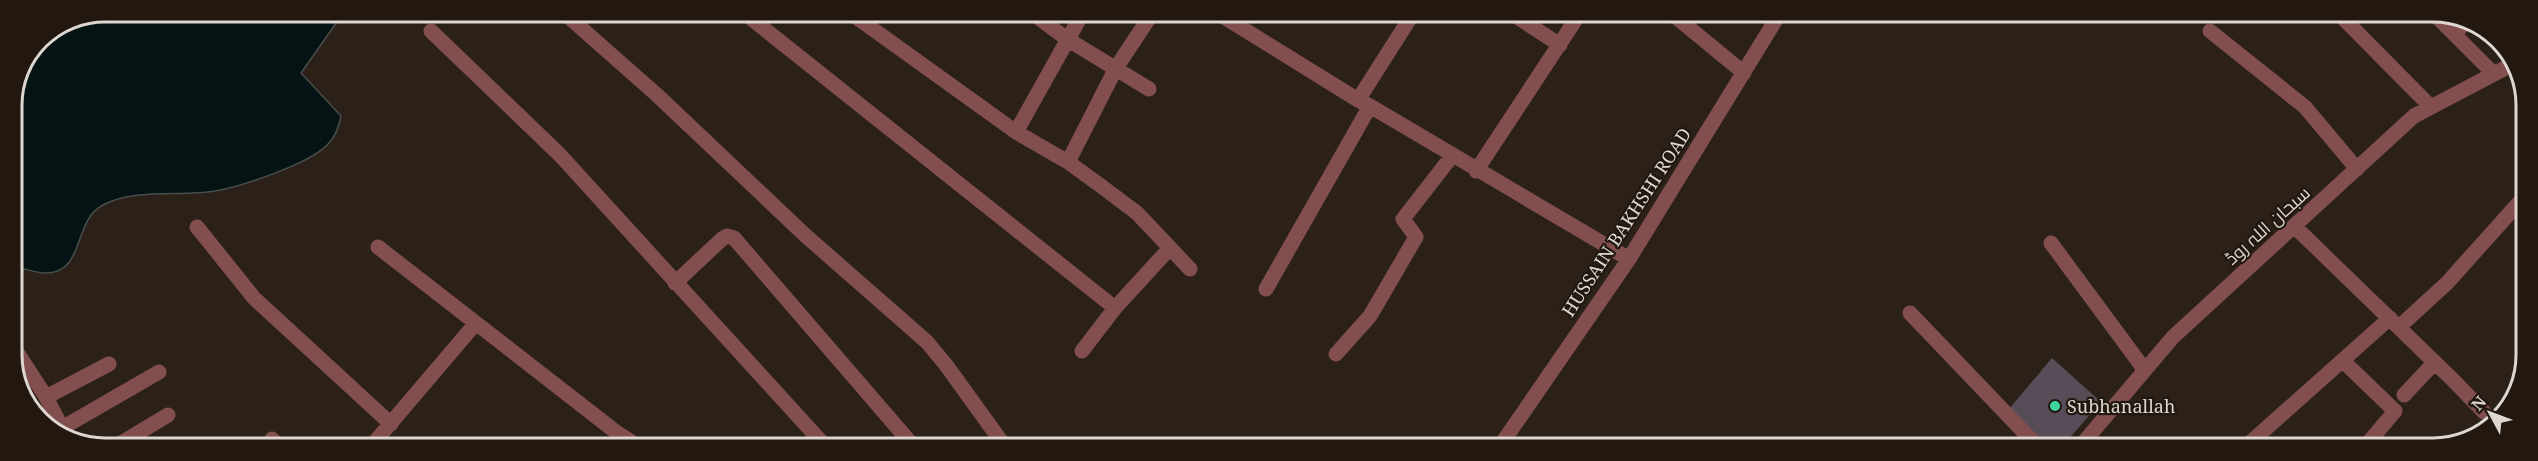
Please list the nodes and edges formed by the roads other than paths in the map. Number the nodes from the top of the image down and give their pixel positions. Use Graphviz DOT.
graph roads {
  1 [pos="573,22"];
  2 [pos="757,22"];
  3 [pos="863,22"];
  4 [pos="1044,22"];
  5 [pos="1077,22"];
  6 [pos="1147,22"];
  7 [pos="1232,22"];
  8 [pos="1409,22"];
  9 [pos="1526,22"];
  10 [pos="1574,22"];
  11 [pos="1686,22"];
  12 [pos="1775,22"];
  13 [pos="2347,22"];
  14 [pos="2444,23"];
  15 [pos="2460,28"];
  16 [pos="431,31"];
  17 [pos="2210,31"];
  18 [pos="2455,34"];
  19 [pos="1067,39"];
  20 [pos="1560,45"];
  21 [pos="1116,68"];
  22 [pos="2506,68"];
  23 [pos="1744,73"];
  24 [pos="2494,74"];
  25 [pos="1149,89"];
  26 [pos="1364,103"];
  27 [pos="2431,107"];
  28 [pos="1016,132"];
  29 [pos="1452,156"];
  30 [pos="1068,162"];
  31 [pos="2357,169"];
  32 [pos="1476,171"];
  33 [pos="2516,205"];
  34 [pos="197,227"];
  35 [pos="2295,227"];
  36 [pos="2051,243"];
  37 [pos="378,247"];
  38 [pos="1170,248"];
  39 [pos="1629,259"];
  40 [pos="1190,269"];
  41 [pos="675,283"];
  42 [pos="1266,289"];
  43 [pos="1115,308"];
  44 [pos="1910,313"];
  45 [pos="476,323"];
  46 [pos="2395,323"];
  47 [pos="1082,351"];
  48 [pos="1336,354"];
  49 [pos="23,360"];
  50 [pos="2343,361"];
  51 [pos="2435,362"];
  52 [pos="109,364"];
  53 [pos="2144,369"];
  54 [pos="159,372"];
  55 [pos="2404,395"];
  56 [pos="46,397"];
  57 [pos="2484,412"];
  58 [pos="168,415"];
  59 [pos="391,424"];
  60 [pos="60,425"];
  61 [pos="68,429"];
  62 [pos="130,438"];
  63 [pos="378,438"];
  64 [pos="625,438"];
  65 [pos="818,438"];
  66 [pos="906,438"];
  67 [pos="999,438"];
  68 [pos="1505,438"];
  69 [pos="2029,438"];
  70 [pos="2087,438"];
  71 [pos="2256,438"];
  72 [pos="2372,438"];
  1 -- 67 [label="street"];
  2 -- 43 [label="street"];
  3 -- 28 [label="street"];
  4 -- 19 [label="street"];
  5 -- 19 [label="street"];
  6 -- 21 [label="street"];
  7 -- 26 [label="street"];
  8 -- 26 [label="street"];
  9 -- 20 [label="street"];
  10 -- 20 [label="street"];
  11 -- 23 [label="street"];
  12 -- 23 [label="street, HUSSAIN BAKHSHI ROAD"];
  13 -- 27 [label="street"];
  14 -- 18 [label="street"];
  15 -- 18 [label="street"];
  16 -- 41 [label="street"];
  17 -- 31 [label="street"];
  18 -- 24 [label="street"];
  19 -- 21 [label="street"];
  19 -- 28 [label="street"];
  20 -- 32 [label="street"];
  21 -- 25 [label="street"];
  21 -- 30 [label="street"];
  22 -- 24 [label="street, سبحان اللہ روڈ"];
  23 -- 39 [label="street, HUSSAIN BAKHSHI ROAD"];
  24 -- 27 [label="street, سبحان اللہ روڈ"];
  26 -- 29 [label="street"];
  26 -- 42 [label="street"];
  27 -- 31 [label="street, سبحان اللہ روڈ"];
  28 -- 30 [label="street"];
  29 -- 32 [label="street"];
  29 -- 48 [label="street"];
  30 -- 38 [label="street"];
  31 -- 35 [label="street, سبحان اللہ روڈ"];
  32 -- 39 [label="street"];
  33 -- 46 [label="street"];
  34 -- 59 [label="street"];
  35 -- 46 [label="street"];
  35 -- 53 [label="street, سبحان اللہ روڈ"];
  36 -- 53 [label="street"];
  37 -- 45 [label="street"];
  38 -- 40 [label="street"];
  38 -- 43 [label="street"];
  39 -- 68 [label="street, HUSSAIN BAKHSHI ROAD"];
  41 -- 65 [label="street"];
  41 -- 66 [label="street"];
  43 -- 47 [label="street"];
  44 -- 69 [label="street"];
  45 -- 59 [label="street"];
  45 -- 64 [label="street"];
  46 -- 50 [label="street"];
  46 -- 51 [label="street"];
  49 -- 56 [label="street"];
  50 -- 71 [label="street"];
  50 -- 72 [label="street"];
  51 -- 55 [label="street"];
  51 -- 57 [label="street"];
  52 -- 56 [label="street"];
  53 -- 70 [label="street, سبحان اللہ روڈ"];
  54 -- 61 [label="street"];
  56 -- 60 [label="street"];
  58 -- 62 [label="street"];
  59 -- 63 [label="street"];
}
